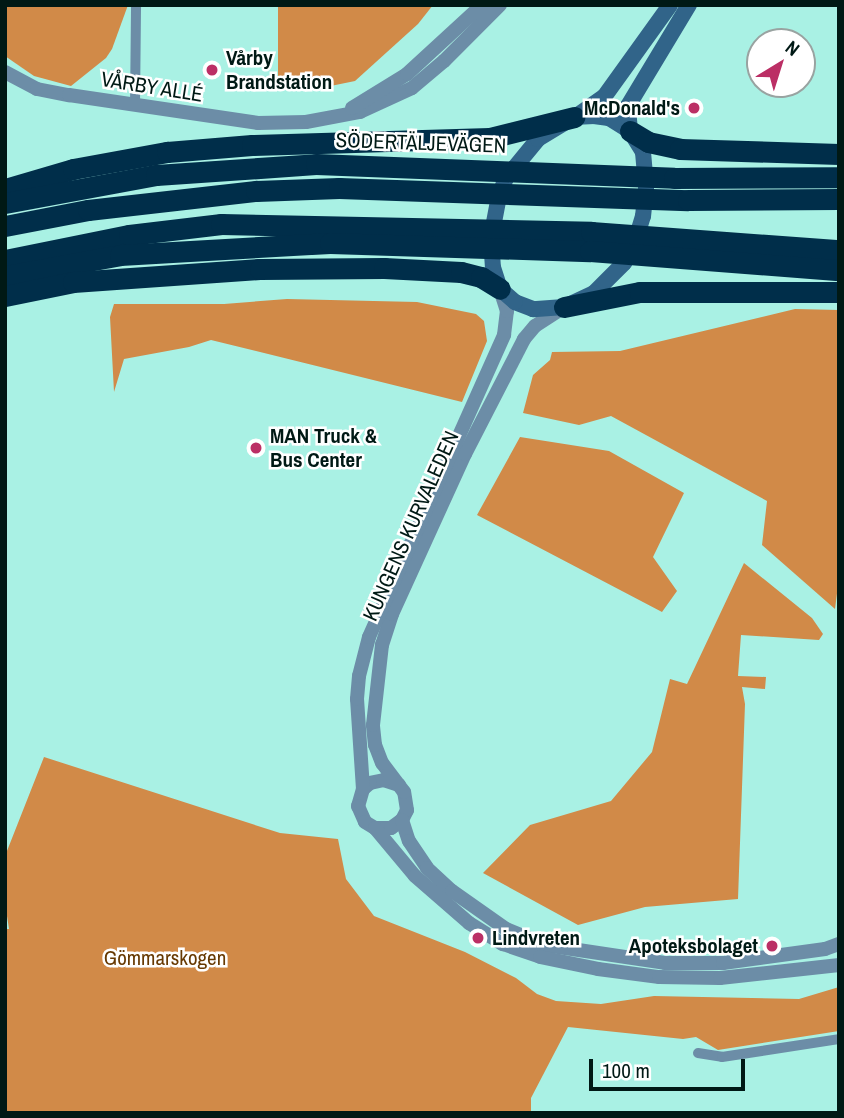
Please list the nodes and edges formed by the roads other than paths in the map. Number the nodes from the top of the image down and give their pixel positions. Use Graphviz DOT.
graph roads {
  1 [pos="135,5"];
  2 [pos="482,5"];
  3 [pos="500,5"];
  4 [pos="670,5"];
  5 [pos="689,5"];
  6 [pos="5,72"];
  7 [pos="135,105"];
  8 [pos="338,116"];
  9 [pos="574,117"];
  10 [pos="630,131"];
  11 [pos="839,153"];
  12 [pos="839,177"];
  13 [pos="5,189"];
  14 [pos="839,199"];
  15 [pos="5,203"];
  16 [pos="5,226"];
  17 [pos="839,250"];
  18 [pos="5,260"];
  19 [pos="839,270"];
  20 [pos="5,276"];
  21 [pos="500,289"];
  22 [pos="839,292"];
  23 [pos="5,296"];
  24 [pos="564,307"];
  25 [pos="399,786"];
  26 [pos="363,789"];
  27 [pos="402,820"];
  28 [pos="375,828"];
  29 [pos="839,944"];
  30 [pos="839,965"];
  31 [pos="839,1039"];
  32 [pos="698,1053"];
  1 -- 7 [label="street"];
  2 -- 8 [label="street, VÅRBY ALLÉ"];
  3 -- 8 [label="street, VÅRBY ALLÉ"];
  4 -- 9 [label="main road"];
  5 -- 10 [label="main road"];
  6 -- 7 [label="street, VÅRBY ALLÉ"];
  7 -- 8 [label="street, VÅRBY ALLÉ"];
  9 -- 10 [label="main road"];
  9 -- 13 [label="highway"];
  9 -- 21 [label="main road"];
  10 -- 11 [label="highway"];
  10 -- 24 [label="main road"];
  12 -- 15 [label="highway, SÖDERTÄLJEVÄGEN"];
  14 -- 16 [label="highway"];
  17 -- 18 [label="highway"];
  19 -- 20 [label="highway"];
  21 -- 23 [label="highway"];
  21 -- 24 [label="main road"];
  21 -- 26 [label="street, KUNGENS KURVALEDEN"];
  22 -- 24 [label="highway"];
  24 -- 25 [label="street, KUNGENS KURVALEDEN"];
  25 -- 26 [label="street"];
  25 -- 27 [label="street"];
  26 -- 28 [label="street"];
  27 -- 28 [label="street"];
  27 -- 29 [label="street"];
  28 -- 30 [label="street"];
  31 -- 32 [label="street"];
}
